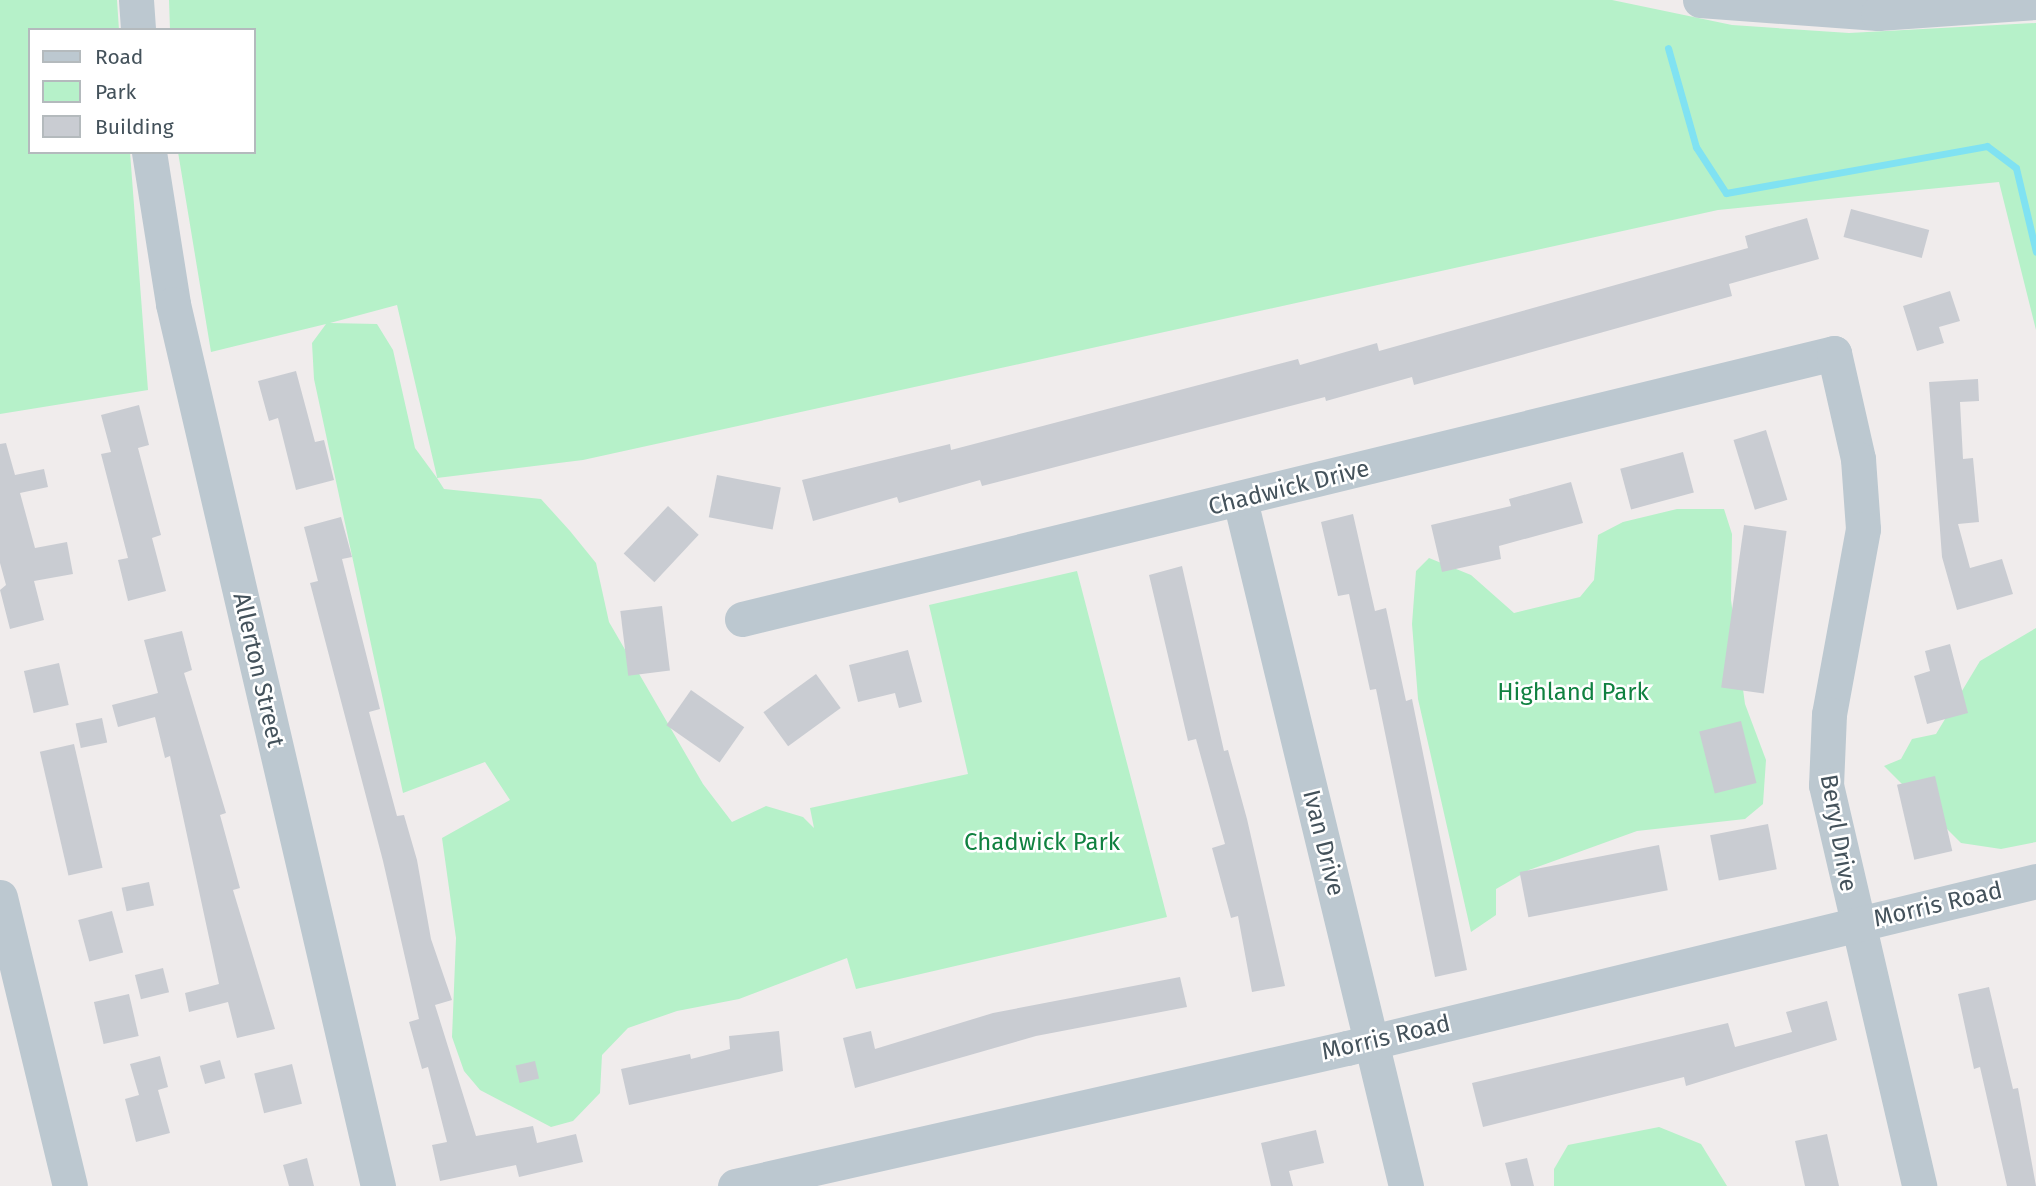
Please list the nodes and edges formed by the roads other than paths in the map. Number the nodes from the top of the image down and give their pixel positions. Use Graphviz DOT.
graph roads {
  1 [pos="136,0"];
  2 [pos="1700,0"];
  3 [pos="2036,2"];
  4 [pos="138,28"];
  5 [pos="149,154"];
  6 [pos="1834,353"];
  7 [pos="1240,500"];
  8 [pos="742,619"];
  9 [pos="2036,881"];
  10 [pos="0,897"];
  11 [pos="1856,924"];
  12 [pos="1371,1042"];
  13 [pos="70,1186"];
  14 [pos="378,1186"];
  15 [pos="735,1186"];
  16 [pos="1406,1186"];
  17 [pos="1919,1186"];
  1 -- 4 [label="street"];
  2 -- 3 [label="street"];
  5 -- 14 [label="street, Allerton Street"];
  6 -- 7 [label="street, Chadwick Drive"];
  6 -- 11 [label="street, Beryl Drive"];
  7 -- 8 [label="street, Chadwick Drive"];
  7 -- 12 [label="street, Ivan Drive"];
  9 -- 11 [label="street, Morris Road"];
  10 -- 13 [label="street"];
  11 -- 12 [label="street, Morris Road"];
  11 -- 17 [label="street, Beryl Drive"];
  12 -- 15 [label="street, Morris Road"];
  12 -- 16 [label="street, Ivan Drive"];
}
